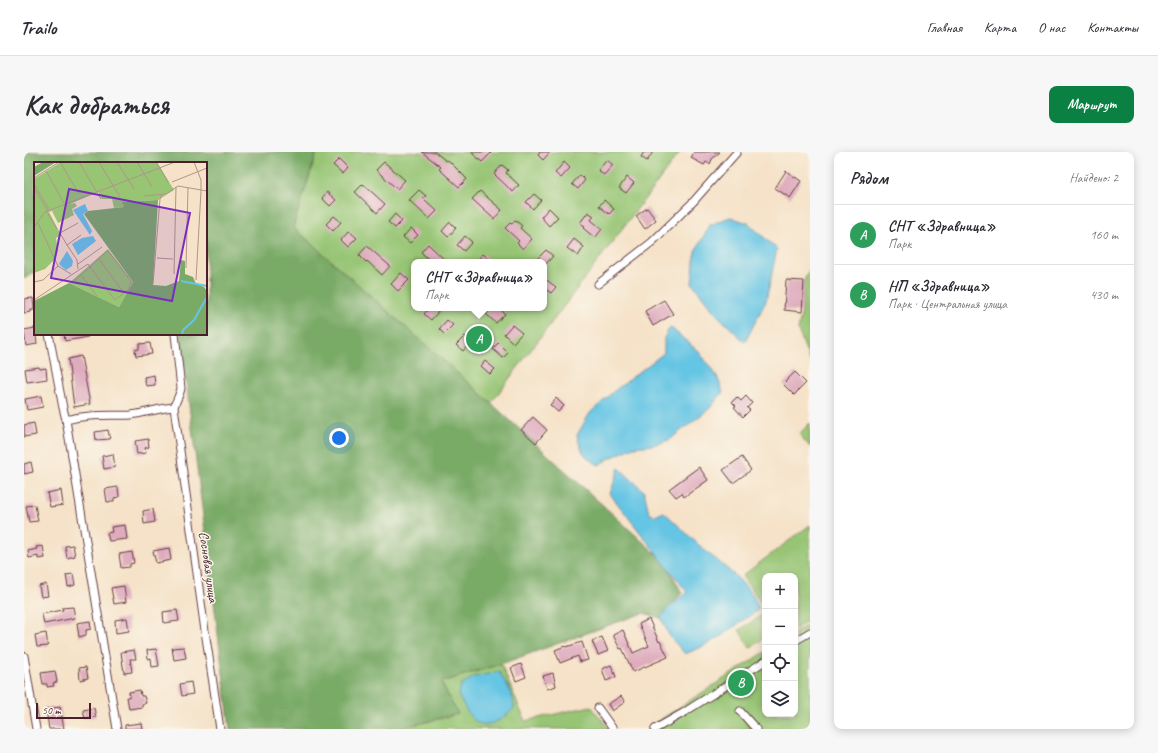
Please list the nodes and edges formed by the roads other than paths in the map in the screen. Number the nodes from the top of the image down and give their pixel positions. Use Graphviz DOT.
graph roads {
  1 [pos="737,152"];
  2 [pos="598,284"];
  3 [pos="49,335"];
  4 [pos="175,335"];
  5 [pos="174,408"];
  6 [pos="66,420"];
  7 [pos="810,632"];
  8 [pos="798,639"];
  9 [pos="24,656"];
  10 [pos="762,662"];
  11 [pos="598,708"];
  12 [pos="740,711"];
  13 [pos="36,729"];
  14 [pos="116,729"];
  15 [pos="220,729"];
  16 [pos="614,729"];
  17 [pos="655,729"];
  18 [pos="756,729"];
  1 -- 2 [label="street"];
  3 -- 6 [label="street"];
  4 -- 5 [label="street"];
  5 -- 6 [label="street"];
  5 -- 15 [label="street, Сосновая улица"];
  6 -- 14 [label="street"];
  7 -- 8 [label="street"];
  9 -- 13 [label="street"];
  10 -- 17 [label="street"];
  11 -- 16 [label="street"];
  12 -- 18 [label="street"];
}
